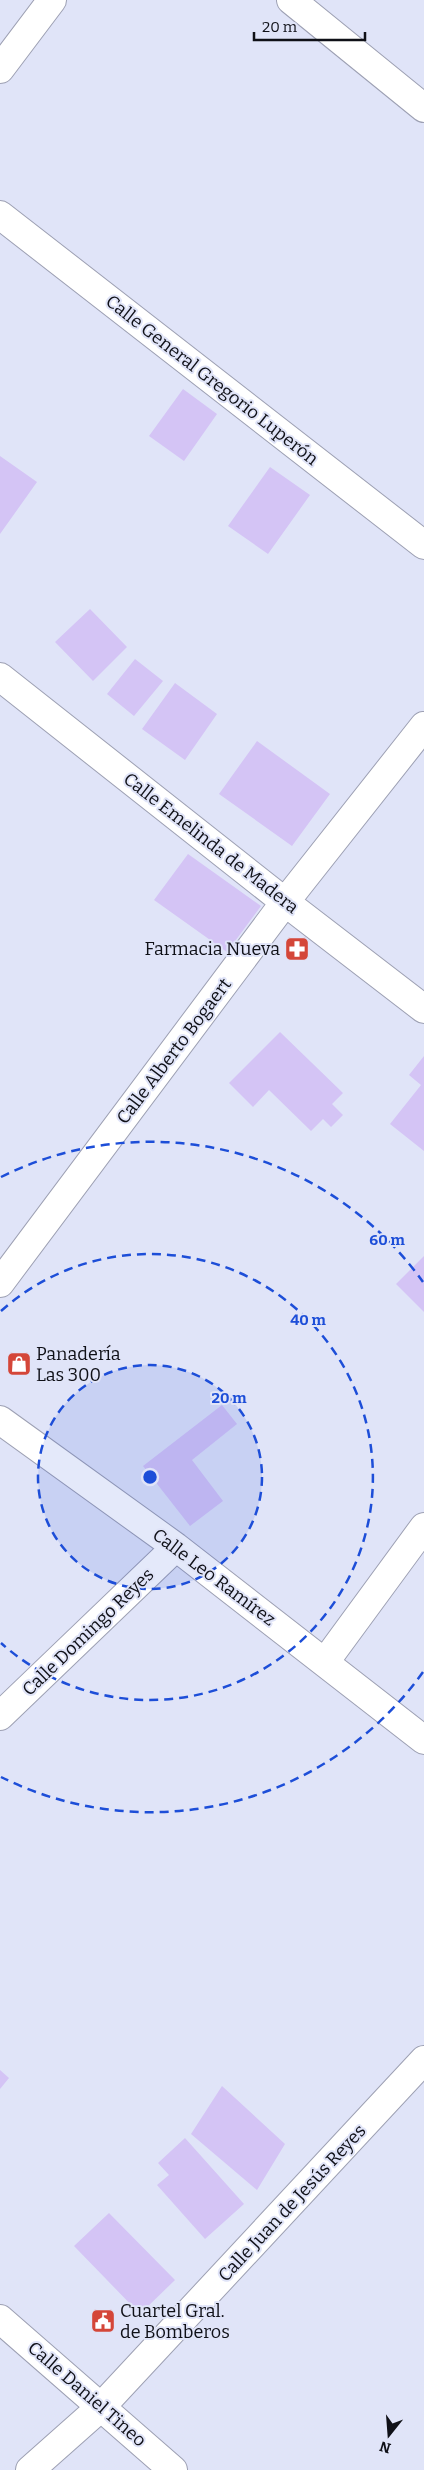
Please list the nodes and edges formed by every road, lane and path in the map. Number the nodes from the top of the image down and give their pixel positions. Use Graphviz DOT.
graph roads {
  1 [pos="52,0"];
  2 [pos="291,0"];
  3 [pos="0,69"];
  4 [pos="424,108"];
  5 [pos="0,214"];
  6 [pos="424,545"];
  7 [pos="0,677"];
  8 [pos="424,726"];
  9 [pos="286,902"];
  10 [pos="424,1008"];
  11 [pos="0,1283"];
  12 [pos="0,1420"];
  13 [pos="424,1527"];
  14 [pos="176,1548"];
  15 [pos="325,1662"];
  16 [pos="0,1716"];
  17 [pos="424,1740"];
  18 [pos="424,2060"];
  19 [pos="0,2319"];
  20 [pos="101,2407"];
  21 [pos="30,2470"];
  22 [pos="173,2470"];
  1 -- 3 [label="street"];
  2 -- 4 [label="street"];
  5 -- 6 [label="street, Calle General Gregorio Luperón"];
  7 -- 9 [label="street, Calle Emelinda de Madera"];
  8 -- 9 [label="street, Calle Alberto Bogaert"];
  9 -- 10 [label="street, Calle Emelinda de Madera"];
  9 -- 11 [label="street, Calle Alberto Bogaert"];
  12 -- 14 [label="street, Calle Leo Ramírez"];
  13 -- 15 [label="street"];
  14 -- 15 [label="street, Calle Leo Ramírez"];
  14 -- 16 [label="street, Calle Domingo Reyes"];
  15 -- 17 [label="street, Calle Leo Ramírez"];
  18 -- 20 [label="street, Calle Juan de Jesús Reyes"];
  19 -- 20 [label="street, Calle Daniel Tineo"];
  20 -- 21 [label="street, Calle Juan de Jesús Reyes"];
  20 -- 22 [label="street, Calle Daniel Tineo"];
}
